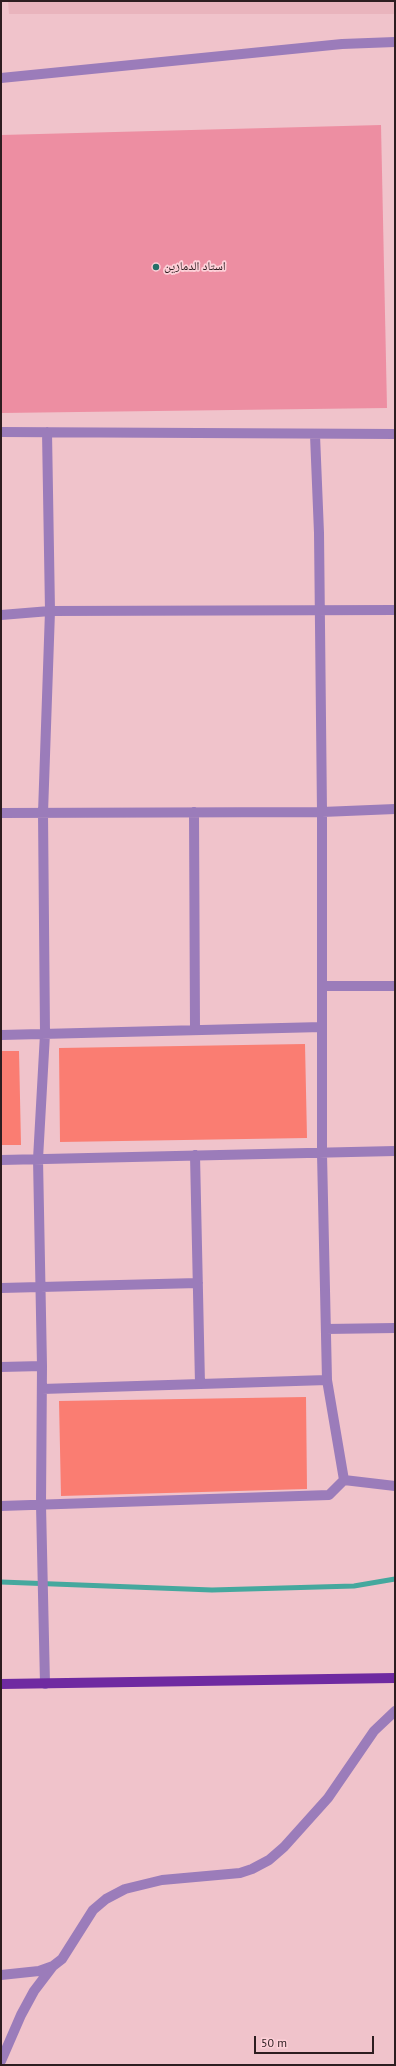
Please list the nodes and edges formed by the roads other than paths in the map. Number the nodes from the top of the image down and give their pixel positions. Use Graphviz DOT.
graph roads {
  1 [pos="395,42"];
  2 [pos="1,78"];
  3 [pos="1,432"];
  4 [pos="47,432"];
  5 [pos="395,434"];
  6 [pos="315,435"];
  7 [pos="395,610"];
  8 [pos="50,611"];
  9 [pos="319,611"];
  10 [pos="1,615"];
  11 [pos="395,809"];
  12 [pos="194,812"];
  13 [pos="322,812"];
  14 [pos="43,813"];
  15 [pos="1,814"];
  16 [pos="322,986"];
  17 [pos="395,986"];
  18 [pos="322,1027"];
  19 [pos="195,1030"];
  20 [pos="1,1034"];
  21 [pos="45,1034"];
  22 [pos="395,1151"];
  23 [pos="322,1154"];
  24 [pos="195,1155"];
  25 [pos="38,1159"];
  26 [pos="1,1160"];
  27 [pos="198,1283"];
  28 [pos="1,1288"];
  29 [pos="41,1288"];
  30 [pos="395,1328"];
  31 [pos="326,1329"];
  32 [pos="42,1366"];
  33 [pos="1,1367"];
  34 [pos="327,1380"];
  35 [pos="200,1384"];
  36 [pos="42,1389"];
  37 [pos="344,1480"];
  38 [pos="395,1486"];
  39 [pos="41,1505"];
  40 [pos="1,1506"];
  41 [pos="395,1678"];
  42 [pos="1,1684"];
  43 [pos="44,1684"];
  44 [pos="395,1711"];
  45 [pos="53,1966"];
  46 [pos="1,1975"];
  47 [pos="1,2061"];
  1 -- 2 [label="street"];
  3 -- 4 [label="street"];
  4 -- 6 [label="street"];
  4 -- 8 [label="street"];
  5 -- 6 [label="street"];
  6 -- 9 [label="street"];
  7 -- 9 [label="street"];
  8 -- 9 [label="street"];
  8 -- 10 [label="street"];
  8 -- 14 [label="street"];
  9 -- 13 [label="street"];
  11 -- 13 [label="street"];
  12 -- 13 [label="street"];
  12 -- 14 [label="street"];
  12 -- 19 [label="street"];
  13 -- 16 [label="street"];
  14 -- 15 [label="street"];
  14 -- 21 [label="street"];
  16 -- 17 [label="street"];
  16 -- 18 [label="street"];
  18 -- 19 [label="street"];
  18 -- 23 [label="street"];
  19 -- 21 [label="street"];
  20 -- 21 [label="street"];
  21 -- 25 [label="street"];
  22 -- 23 [label="street"];
  23 -- 24 [label="street"];
  23 -- 31 [label="street"];
  24 -- 25 [label="street"];
  24 -- 27 [label="street"];
  25 -- 26 [label="street"];
  25 -- 29 [label="street"];
  27 -- 29 [label="street"];
  27 -- 35 [label="street"];
  28 -- 29 [label="street"];
  29 -- 32 [label="street"];
  30 -- 31 [label="street"];
  31 -- 34 [label="street"];
  32 -- 33 [label="street"];
  32 -- 36 [label="street"];
  34 -- 35 [label="street"];
  34 -- 37 [label="street"];
  35 -- 36 [label="street"];
  36 -- 39 [label="street"];
  37 -- 38 [label="street"];
  37 -- 39 [label="street"];
  39 -- 40 [label="street"];
  39 -- 43 [label="street"];
  41 -- 43 [label="main road"];
  42 -- 43 [label="main road"];
  44 -- 45 [label="street"];
  45 -- 46 [label="street"];
  45 -- 47 [label="street"];
}
